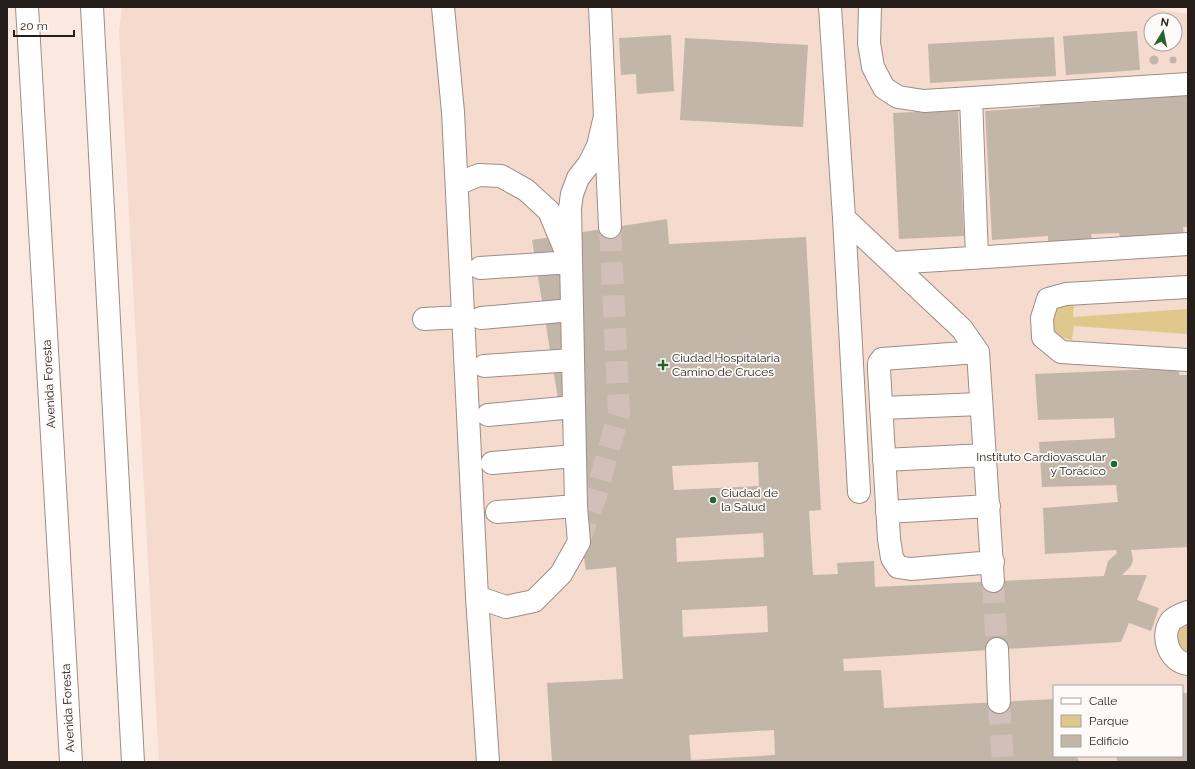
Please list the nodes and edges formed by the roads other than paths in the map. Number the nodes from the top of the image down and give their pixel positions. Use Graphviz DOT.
graph roads {
  1 [pos="27,7"];
  2 [pos="92,7"];
  3 [pos="442,7"];
  4 [pos="600,7"];
  5 [pos="830,7"];
  6 [pos="870,7"];
  7 [pos="1188,84"];
  8 [pos="971,98"];
  9 [pos="605,116"];
  10 [pos="457,184"];
  11 [pos="844,218"];
  12 [pos="610,227"];
  13 [pos="1188,244"];
  14 [pos="977,257"];
  15 [pos="570,262"];
  16 [pos="892,263"];
  17 [pos="480,268"];
  18 [pos="1188,286"];
  19 [pos="572,310"];
  20 [pos="472,318"];
  21 [pos="424,319"];
  22 [pos="978,352"];
  23 [pos="573,360"];
  24 [pos="1188,360"];
  25 [pos="484,366"];
  26 [pos="981,404"];
  27 [pos="574,407"];
  28 [pos="881,408"];
  29 [pos="488,415"];
  30 [pos="985,455"];
  31 [pos="575,456"];
  32 [pos="884,460"];
  33 [pos="492,463"];
  34 [pos="859,492"];
  35 [pos="576,506"];
  36 [pos="989,506"];
  37 [pos="497,512"];
  38 [pos="887,512"];
  39 [pos="477,597"];
  40 [pos="1188,612"];
  41 [pos="996,650"];
  42 [pos="1188,664"];
  43 [pos="999,702"];
  44 [pos="71,762"];
  45 [pos="133,762"];
  46 [pos="488,762"];
  1 -- 44 [label="street, Avenida Foresta"];
  2 -- 45 [label="street"];
  3 -- 10 [label="street"];
  4 -- 9 [label="street"];
  5 -- 11 [label="street"];
  6 -- 8 [label="street"];
  7 -- 8 [label="street"];
  8 -- 14 [label="street"];
  9 -- 12 [label="street"];
  9 -- 15 [label="street"];
  10 -- 15 [label="street"];
  10 -- 20 [label="street"];
  11 -- 16 [label="street"];
  11 -- 34 [label="street"];
  13 -- 14 [label="street"];
  14 -- 16 [label="street"];
  15 -- 17 [label="street"];
  15 -- 19 [label="street"];
  16 -- 22 [label="street"];
  18 -- 24 [label="street"];
  19 -- 20 [label="street"];
  19 -- 23 [label="street"];
  20 -- 21 [label="street"];
  20 -- 39 [label="street"];
  22 -- 26 [label="street"];
  22 -- 28 [label="street"];
  23 -- 25 [label="street"];
  23 -- 27 [label="street"];
  26 -- 28 [label="street"];
  26 -- 30 [label="street"];
  27 -- 29 [label="street"];
  27 -- 31 [label="street"];
  28 -- 32 [label="street"];
  30 -- 32 [label="street"];
  30 -- 36 [label="street"];
  31 -- 33 [label="street"];
  31 -- 35 [label="street"];
  32 -- 38 [label="street"];
  35 -- 37 [label="street"];
  35 -- 39 [label="street"];
  36 -- 38 [label="street"];
  36 -- 38 [label="street"];
  39 -- 46 [label="street"];
  40 -- 42 [label="street"];
  41 -- 43 [label="street"];
}
